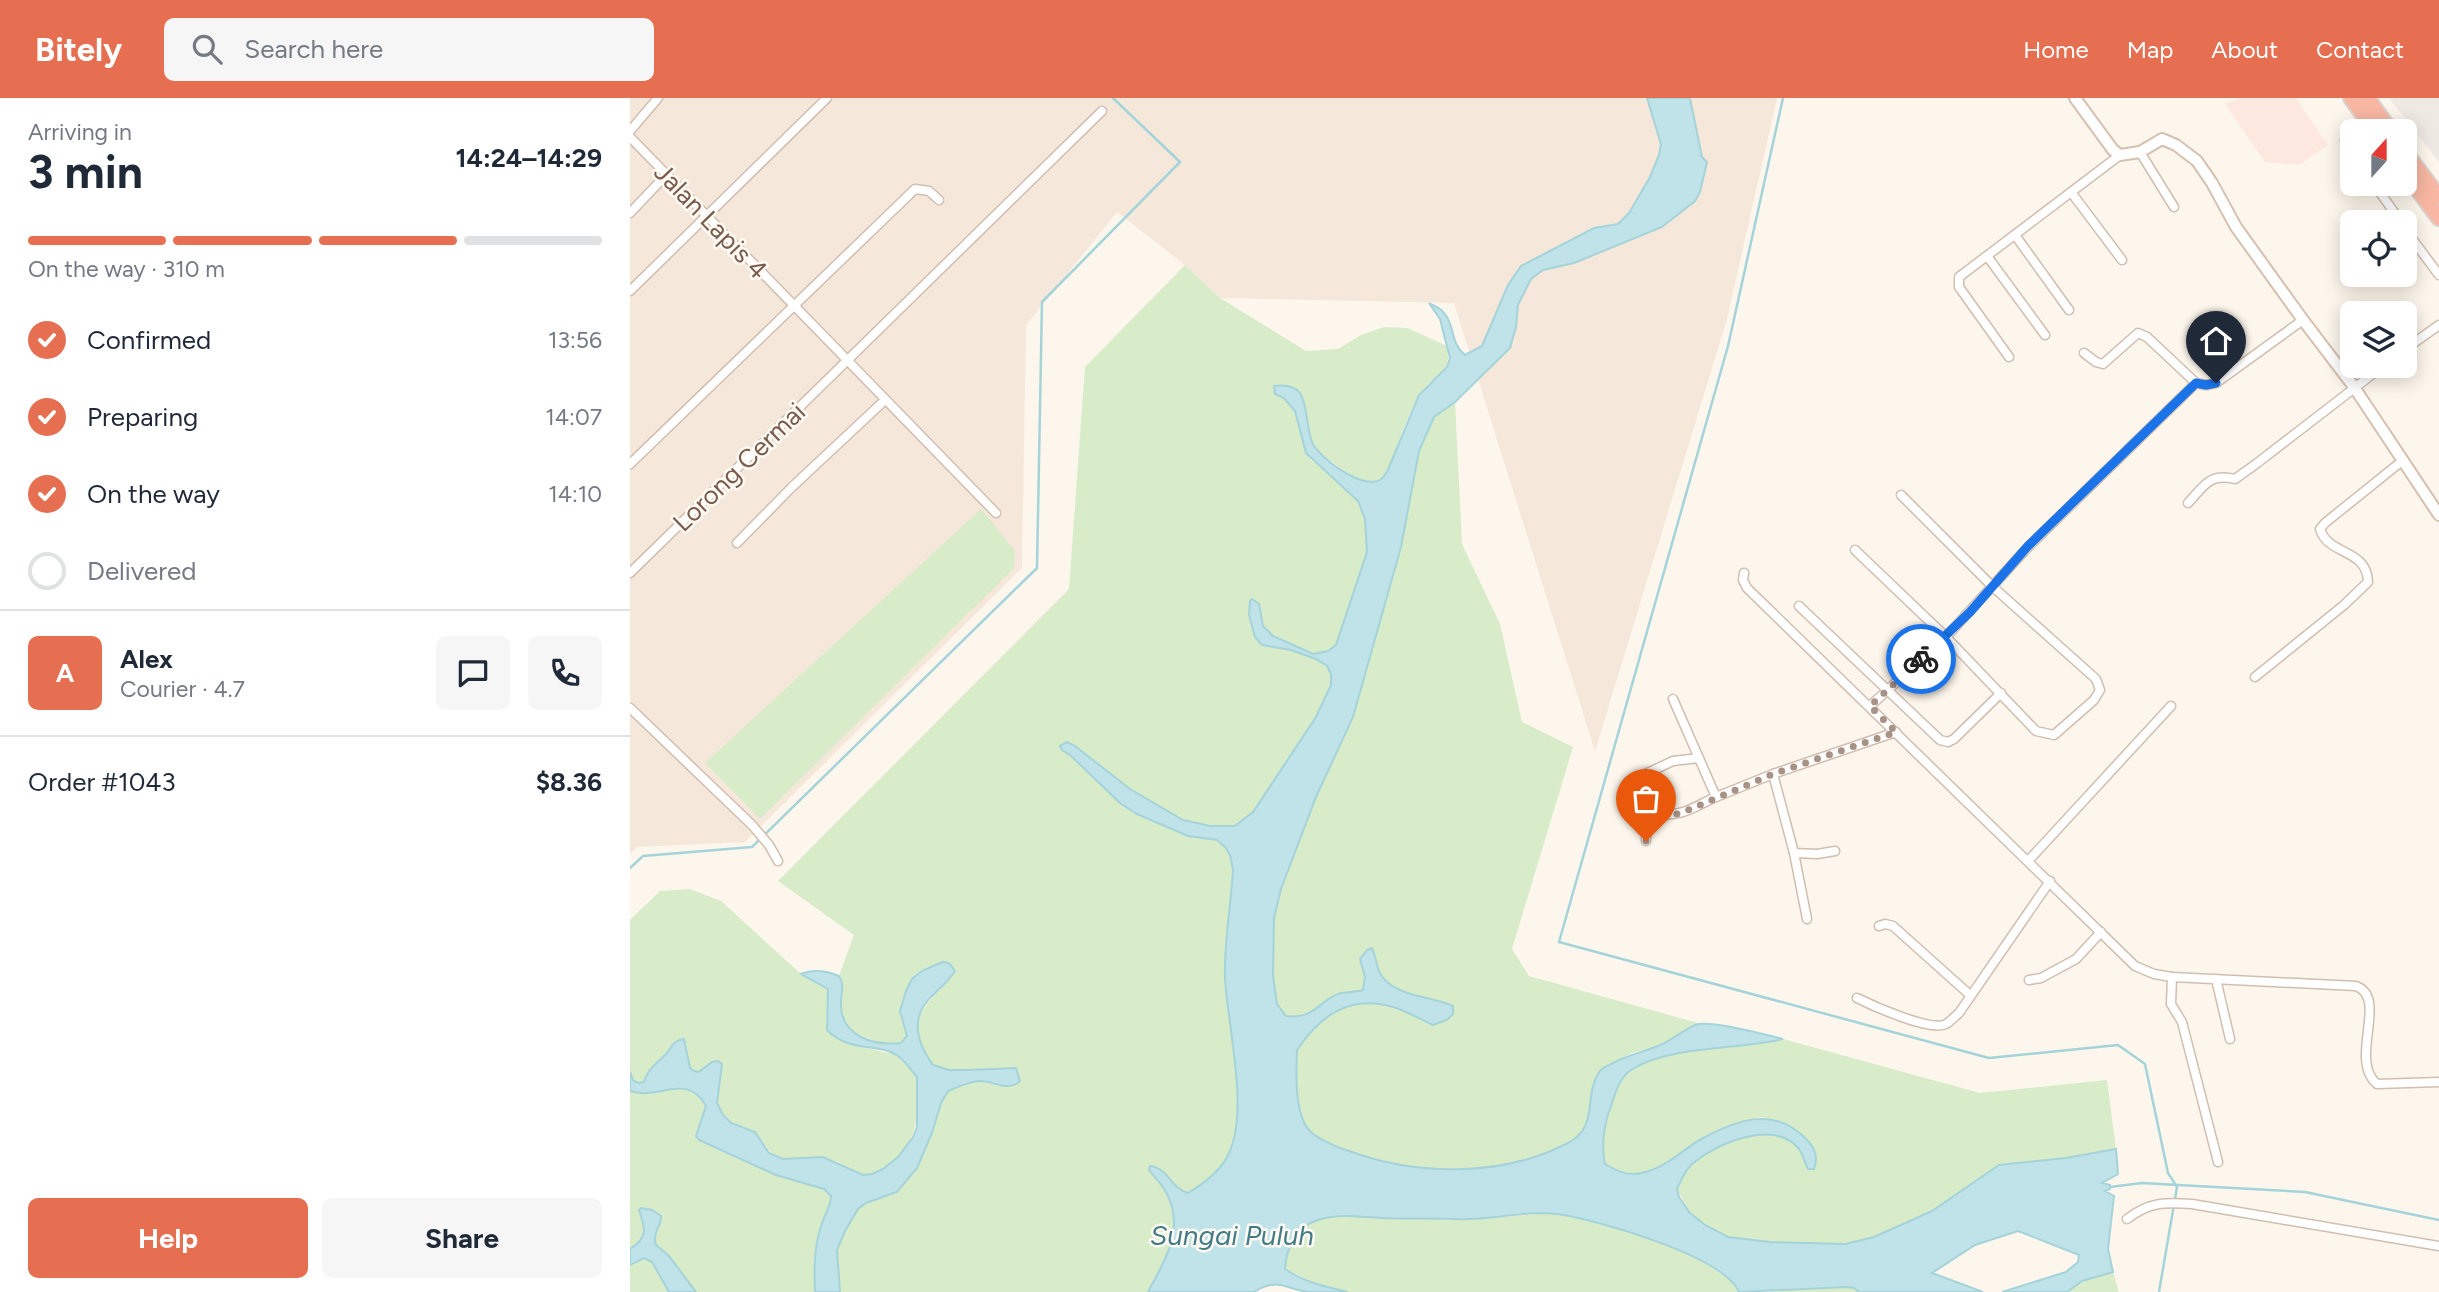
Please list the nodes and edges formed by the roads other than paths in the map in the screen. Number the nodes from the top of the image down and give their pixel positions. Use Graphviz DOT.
graph roads {
  1 [pos="658,98"];
  2 [pos="827,98"];
  3 [pos="2075,98"];
  4 [pos="2351,98"];
  5 [pos="2367,98"];
  6 [pos="1102,111"];
  7 [pos="2366,119"];
  8 [pos="2382,119"];
  9 [pos="630,131"];
  10 [pos="630,137"];
  11 [pos="2140,152"];
  12 [pos="2120,155"];
  13 [pos="2417,167"];
  14 [pos="666,175"];
  15 [pos="2417,188"];
  16 [pos="2071,192"];
  17 [pos="2439,197"];
  18 [pos="939,200"];
  19 [pos="2174,207"];
  20 [pos="630,213"];
  21 [pos="706,216"];
  22 [pos="2439,218"];
  23 [pos="2015,235"];
  24 [pos="2417,245"];
  25 [pos="1987,256"];
  26 [pos="2122,260"];
  27 [pos="2439,275"];
  28 [pos="630,291"];
  29 [pos="792,305"];
  30 [pos="2068,310"];
  31 [pos="2303,320"];
  32 [pos="2439,325"];
  33 [pos="2045,335"];
  34 [pos="2417,341"];
  35 [pos="2084,353"];
  36 [pos="2010,358"];
  37 [pos="848,361"];
  38 [pos="2366,378"];
  39 [pos="2196,383"];
  40 [pos="2354,387"];
  41 [pos="885,400"];
  42 [pos="2402,461"];
  43 [pos="630,464"];
  44 [pos="1901,495"];
  45 [pos="2188,503"];
  46 [pos="996,513"];
  47 [pos="2439,514"];
  48 [pos="737,543"];
  49 [pos="1855,550"];
  50 [pos="630,573"];
  51 [pos="1744,573"];
  52 [pos="1993,587"];
  53 [pos="1799,606"];
  54 [pos="1946,637"];
  55 [pos="2255,677"];
  56 [pos="1889,690"];
  57 [pos="2001,693"];
  58 [pos="1672,699"];
  59 [pos="1870,706"];
  60 [pos="2171,706"];
  61 [pos="630,708"];
  62 [pos="1896,732"];
  63 [pos="1699,758"];
  64 [pos="1773,774"];
  65 [pos="1628,782"];
  66 [pos="1716,797"];
  67 [pos="1646,841"];
  68 [pos="1835,850"];
  69 [pos="1794,853"];
  70 [pos="2029,860"];
  71 [pos="778,861"];
  72 [pos="2050,881"];
  73 [pos="1807,919"];
  74 [pos="1880,926"];
  75 [pos="2101,932"];
  76 [pos="2172,977"];
  77 [pos="2216,979"];
  78 [pos="2029,980"];
  79 [pos="1970,995"];
  80 [pos="1857,998"];
  81 [pos="2230,1039"];
  82 [pos="2439,1082"];
  83 [pos="2218,1161"];
  84 [pos="2127,1219"];
  85 [pos="2439,1246"];
  1 -- 9 [label="street"];
  2 -- 21 [label="street"];
  3 -- 12 [label="street"];
  4 -- 7 [label="highway"];
  5 -- 8 [label="highway"];
  6 -- 37 [label="street, Lorong Cermai"];
  10 -- 14 [label="street, Jalan Lapis 4"];
  11 -- 12 [label="street"];
  11 -- 19 [label="street"];
  11 -- 31 [label="street"];
  12 -- 16 [label="street"];
  13 -- 17 [label="highway"];
  14 -- 20 [label="street"];
  14 -- 21 [label="street, Jalan Lapis 4"];
  15 -- 22 [label="highway"];
  16 -- 23 [label="street"];
  16 -- 26 [label="street"];
  18 -- 29 [label="street"];
  21 -- 28 [label="street"];
  21 -- 29 [label="street, Jalan Lapis 4"];
  23 -- 25 [label="street"];
  23 -- 30 [label="street"];
  24 -- 27 [label="street"];
  25 -- 33 [label="street"];
  25 -- 36 [label="street"];
  29 -- 37 [label="street, Jalan Lapis 4"];
  29 -- 43 [label="street"];
  31 -- 39 [label="street"];
  31 -- 40 [label="street"];
  32 -- 34 [label="street"];
  35 -- 39 [label="street"];
  37 -- 41 [label="street, Jalan Lapis 4"];
  37 -- 50 [label="street, Lorong Cermai"];
  38 -- 40 [label="street"];
  39 -- 52 [label="street"];
  40 -- 42 [label="street"];
  40 -- 45 [label="street"];
  41 -- 46 [label="street, Jalan Lapis 4"];
  41 -- 48 [label="street"];
  42 -- 47 [label="street"];
  42 -- 55 [label="street"];
  44 -- 52 [label="street"];
  49 -- 54 [label="street"];
  51 -- 59 [label="street"];
  52 -- 54 [label="street"];
  52 -- 57 [label="street"];
  53 -- 56 [label="street"];
  54 -- 56 [label="street"];
  54 -- 57 [label="street"];
  56 -- 57 [label="street"];
  56 -- 59 [label="street"];
  58 -- 63 [label="street"];
  59 -- 62 [label="street"];
  60 -- 70 [label="street"];
  61 -- 71 [label="street"];
  62 -- 64 [label="street"];
  62 -- 70 [label="street"];
  63 -- 65 [label="street"];
  63 -- 66 [label="street"];
  64 -- 66 [label="street"];
  64 -- 69 [label="street"];
  66 -- 67 [label="street"];
  68 -- 69 [label="street"];
  69 -- 73 [label="street"];
  70 -- 72 [label="street"];
  72 -- 75 [label="street"];
  72 -- 79 [label="street"];
  74 -- 79 [label="street"];
  75 -- 76 [label="street"];
  75 -- 78 [label="street"];
  76 -- 77 [label="street"];
  76 -- 83 [label="street"];
  77 -- 81 [label="street"];
  77 -- 82 [label="street"];
  79 -- 80 [label="street"];
  84 -- 85 [label="street"];
}
